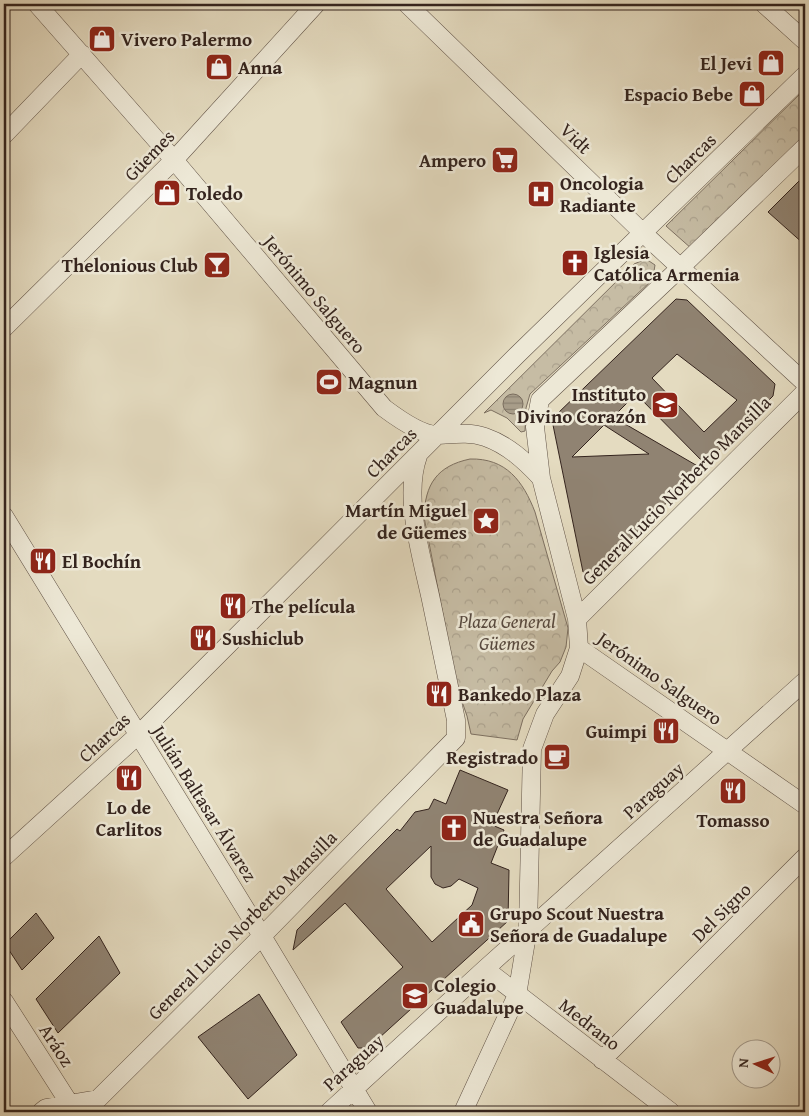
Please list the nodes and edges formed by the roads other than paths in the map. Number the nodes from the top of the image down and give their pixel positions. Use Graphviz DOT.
graph roads {
  1 [pos="37,4"];
  2 [pos="316,4"];
  3 [pos="406,4"];
  4 [pos="764,4"];
  5 [pos="805,41"];
  6 [pos="82,54"];
  7 [pos="805,75"];
  8 [pos="4,135"];
  9 [pos="805,147"];
  10 [pos="174,160"];
  11 [pos="643,233"];
  12 [pos="680,268"];
  13 [pos="4,328"];
  14 [pos="805,383"];
  15 [pos="805,392"];
  16 [pos="437,435"];
  17 [pos="418,455"];
  18 [pos="542,478"];
  19 [pos="4,516"];
  20 [pos="578,619"];
  21 [pos="579,648"];
  22 [pos="805,682"];
  23 [pos="138,735"];
  24 [pos="728,751"];
  25 [pos="805,805"];
  26 [pos="4,857"];
  27 [pos="805,857"];
  28 [pos="528,929"];
  29 [pos="262,936"];
  30 [pos="485,969"];
  31 [pos="517,995"];
  32 [pos="4,1000"];
  33 [pos="602,1060"];
  34 [pos="354,1090"];
  35 [pos="73,1108"];
  36 [pos="41,1112"];
  37 [pos="329,1112"];
  38 [pos="368,1112"];
  39 [pos="463,1112"];
  40 [pos="671,1112"];
  1 -- 6 [label="street, Jerónimo Salguero"];
  2 -- 10 [label="street, Güemes"];
  3 -- 11 [label="street, Vidt"];
  4 -- 5 [label="street"];
  6 -- 8 [label="street"];
  6 -- 10 [label="street, Jerónimo Salguero"];
  7 -- 11 [label="street, Charcas"];
  9 -- 12 [label="street"];
  10 -- 13 [label="street, Güemes"];
  10 -- 16 [label="street, Jerónimo Salguero"];
  11 -- 12 [label="street, Vidt"];
  11 -- 16 [label="street, Charcas"];
  12 -- 14 [label="street, Vidt"];
  12 -- 18 [label="street"];
  15 -- 20 [label="street, General Lucio Norberto Mansilla"];
  16 -- 17 [label="street, Charcas"];
  16 -- 18 [label="street, Jerónimo Salguero"];
  17 -- 23 [label="street, Charcas"];
  17 -- 29 [label="street, General Lucio Norberto Mansilla"];
  18 -- 20 [label="street, Jerónimo Salguero"];
  19 -- 23 [label="street, Julián Baltasar Álvarez"];
  20 -- 21 [label="street, Jerónimo Salguero"];
  21 -- 24 [label="street, Jerónimo Salguero"];
  21 -- 28 [label="street"];
  22 -- 24 [label="street, Paraguay"];
  23 -- 26 [label="street, Charcas"];
  23 -- 29 [label="street, Julián Baltasar Álvarez"];
  24 -- 25 [label="street, Jerónimo Salguero"];
  24 -- 28 [label="street, Paraguay"];
  27 -- 33 [label="street, Del Signo"];
  28 -- 30 [label="street, Paraguay"];
  28 -- 31 [label="street"];
  29 -- 34 [label="street, Julián Baltasar Álvarez"];
  29 -- 35 [label="street, General Lucio Norberto Mansilla"];
  30 -- 31 [label="street, Medrano"];
  30 -- 34 [label="street, Paraguay"];
  31 -- 33 [label="street, Medrano"];
  31 -- 39 [label="street"];
  32 -- 35 [label="street, Aráoz"];
  33 -- 40 [label="street, Medrano"];
  34 -- 37 [label="street, Paraguay"];
  34 -- 38 [label="street, Julián Baltasar Álvarez"];
  35 -- 36 [label="street, General Lucio Norberto Mansilla"];
}
